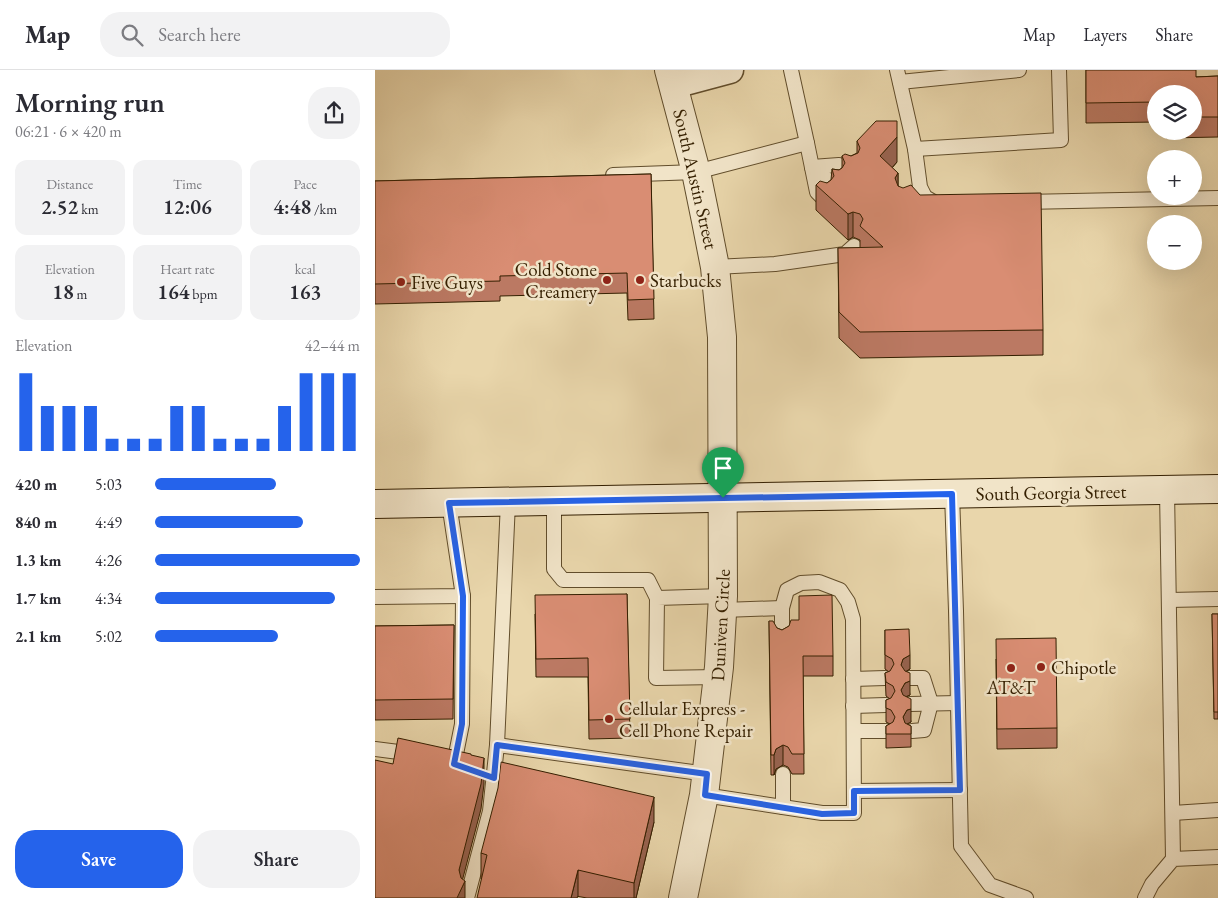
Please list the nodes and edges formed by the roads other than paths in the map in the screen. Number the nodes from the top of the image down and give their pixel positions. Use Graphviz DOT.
graph roads {
  1 [pos="730,70"];
  2 [pos="791,70"];
  3 [pos="1019,70"];
  4 [pos="1059,70"];
  5 [pos="899,76"];
  6 [pos="672,78"];
  7 [pos="807,143"];
  8 [pos="915,149"];
  9 [pos="812,167"];
  10 [pos="696,172"];
  11 [pos="851,173"];
  12 [pos="602,175"];
  13 [pos="837,187"];
  14 [pos="920,187"];
  15 [pos="1218,198"];
  16 [pos="909,199"];
  17 [pos="825,200"];
  18 [pos="1012,202"];
  19 [pos="955,204"];
  20 [pos="855,246"];
  21 [pos="715,267"];
  22 [pos="1218,489"];
  23 [pos="1167,490"];
  24 [pos="952,494"];
  25 [pos="723,498"];
  26 [pos="554,501"];
  27 [pos="508,502"];
  28 [pos="449,503"];
  29 [pos="375,504"];
  30 [pos="463,596"];
  31 [pos="375,597"];
  32 [pos="657,598"];
  33 [pos="1218,599"];
  34 [pos="1169,600"];
  35 [pos="723,603"];
  36 [pos="782,608"];
  37 [pos="783,640"];
  38 [pos="718,678"];
  39 [pos="885,678"];
  40 [pos="910,678"];
  41 [pos="853,679"];
  42 [pos="958,703"];
  43 [pos="911,704"];
  44 [pos="931,704"];
  45 [pos="886,705"];
  46 [pos="853,706"];
  47 [pos="854,731"];
  48 [pos="886,731"];
  49 [pos="912,731"];
  50 [pos="497,745"];
  51 [pos="375,749"];
  52 [pos="427,757"];
  53 [pos="783,774"];
  54 [pos="494,778"];
  55 [pos="706,784"];
  56 [pos="960,790"];
  57 [pos="854,791"];
  58 [pos="783,807"];
  59 [pos="1218,810"];
  60 [pos="1173,813"];
  61 [pos="1218,857"];
  62 [pos="1173,859"];
  63 [pos="467,898"];
  64 [pos="683,898"];
  65 [pos="1026,898"];
  66 [pos="1145,898"];
  1 -- 6 [label="street"];
  2 -- 7 [label="lane"];
  3 -- 5 [label="lane"];
  4 -- 8 [label="lane"];
  5 -- 8 [label="lane"];
  6 -- 10 [label="main road, South Austin Street"];
  7 -- 9 [label="lane"];
  7 -- 10 [label="lane"];
  8 -- 14 [label="lane"];
  9 -- 11 [label="lane"];
  9 -- 13 [label="lane"];
  9 -- 17 [label="lane"];
  10 -- 12 [label="lane"];
  10 -- 21 [label="main road, South Austin Street"];
  14 -- 16 [label="lane"];
  14 -- 19 [label="lane"];
  15 -- 18 [label="lane"];
  20 -- 21 [label="lane"];
  21 -- 25 [label="main road, South Austin Street"];
  22 -- 23 [label="main road, South Georgia Street"];
  23 -- 24 [label="main road, South Georgia Street"];
  23 -- 34 [label="lane"];
  24 -- 25 [label="main road, South Georgia Street"];
  24 -- 42 [label="lane"];
  25 -- 26 [label="main road, South Georgia Street"];
  25 -- 35 [label="main road, Duniven Circle"];
  26 -- 27 [label="main road, South Georgia Street"];
  26 -- 32 [label="lane"];
  27 -- 28 [label="main road, South Georgia Street"];
  27 -- 50 [label="lane"];
  28 -- 29 [label="main road, South Georgia Street"];
  28 -- 30 [label="lane"];
  30 -- 31 [label="lane"];
  30 -- 54 [label="lane"];
  32 -- 35 [label="lane"];
  32 -- 38 [label="lane"];
  33 -- 34 [label="lane"];
  34 -- 60 [label="lane"];
  35 -- 36 [label="lane"];
  35 -- 38 [label="main road, Duniven Circle"];
  36 -- 37 [label="lane"];
  36 -- 41 [label="lane"];
  38 -- 55 [label="main road, Duniven Circle"];
  39 -- 41 [label="lane"];
  40 -- 44 [label="lane"];
  41 -- 46 [label="lane"];
  42 -- 44 [label="lane"];
  42 -- 56 [label="lane"];
  43 -- 44 [label="lane"];
  44 -- 49 [label="lane"];
  45 -- 46 [label="lane"];
  46 -- 47 [label="lane"];
  47 -- 48 [label="lane"];
  47 -- 57 [label="lane"];
  50 -- 54 [label="lane"];
  50 -- 55 [label="lane"];
  51 -- 52 [label="lane"];
  53 -- 58 [label="lane"];
  54 -- 63 [label="lane"];
  55 -- 58 [label="lane"];
  55 -- 64 [label="main road, Duniven Circle"];
  56 -- 57 [label="lane"];
  56 -- 65 [label="lane"];
  57 -- 58 [label="lane"];
  59 -- 60 [label="lane"];
  60 -- 62 [label="lane"];
  61 -- 62 [label="lane"];
  62 -- 66 [label="lane"];
}
